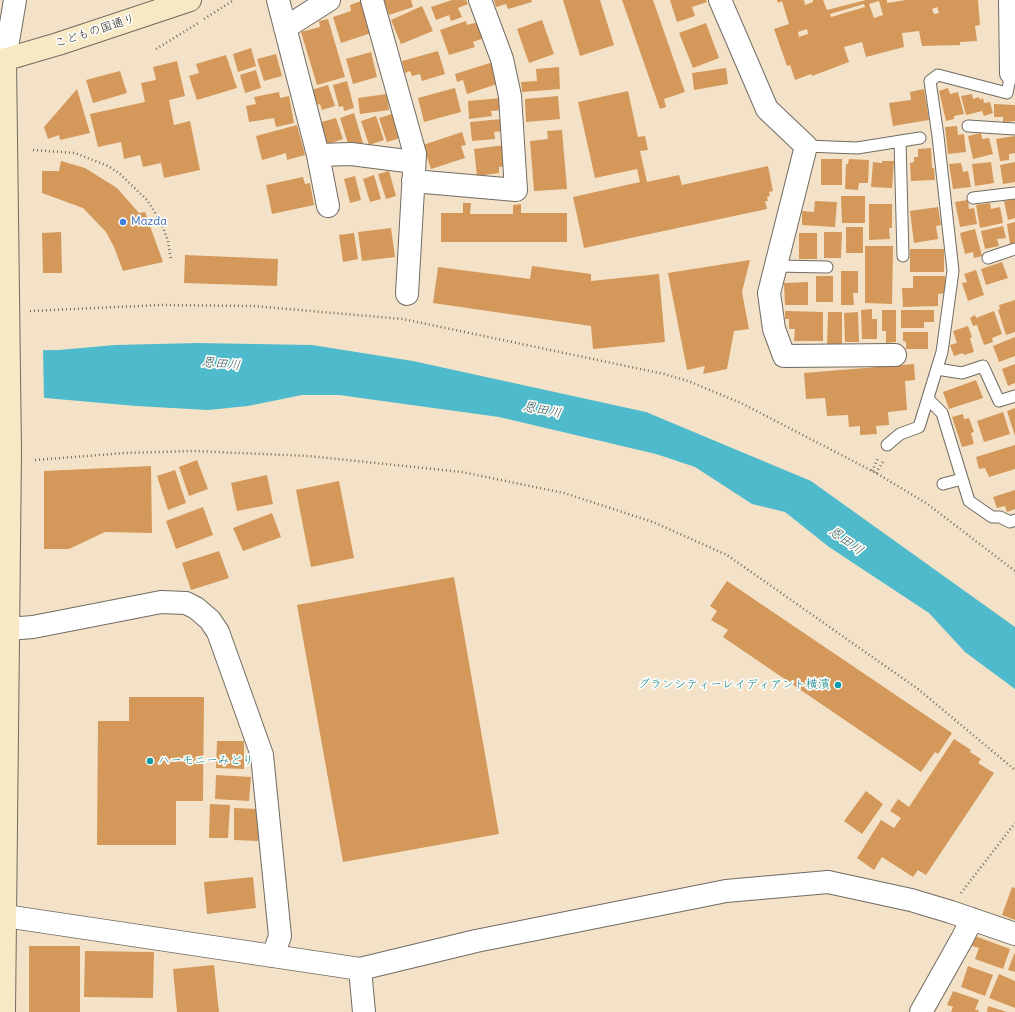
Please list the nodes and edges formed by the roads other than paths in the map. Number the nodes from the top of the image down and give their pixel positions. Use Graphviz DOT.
graph roads {
  1 [pos="15,0"];
  2 [pos="190,0"];
  3 [pos="278,0"];
  4 [pos="329,0"];
  5 [pos="372,0"];
  6 [pos="480,0"];
  7 [pos="720,0"];
  8 [pos="1010,0"];
  9 [pos="285,28"];
  10 [pos="2,55"];
  11 [pos="1011,73"];
  12 [pos="968,126"];
  13 [pos="1015,129"];
  14 [pos="920,138"];
  15 [pos="900,141"];
  16 [pos="806,146"];
  17 [pos="318,155"];
  18 [pos="414,171"];
  19 [pos="1015,193"];
  20 [pos="973,198"];
  21 [pos="328,206"];
  22 [pos="1015,249"];
  23 [pos="903,256"];
  24 [pos="988,258"];
  25 [pos="776,266"];
  26 [pos="827,267"];
  27 [pos="407,294"];
  28 [pos="895,355"];
  29 [pos="937,369"];
  30 [pos="1015,396"];
  31 [pos="928,399"];
  32 [pos="888,445"];
  33 [pos="7,465"];
  34 [pos="962,479"];
  35 [pos="943,484"];
  36 [pos="1015,520"];
  37 [pos="8,629"];
  38 [pos="4,679"];
  39 [pos="5,916"];
  40 [pos="972,919"];
  41 [pos="1015,934"];
  42 [pos="273,956"];
  43 [pos="2,963"];
  44 [pos="360,969"];
  45 [pos="4,1012"];
  46 [pos="364,1012"];
  47 [pos="921,1012"];
  1 -- 10 [label="street"];
  2 -- 10 [label="main road, こどもの国通り"];
  3 -- 9 [label="street"];
  4 -- 9 [label="street"];
  5 -- 18 [label="street"];
  6 -- 18 [label="street"];
  7 -- 16 [label="street"];
  8 -- 11 [label="street"];
  9 -- 17 [label="street"];
  10 -- 33 [label="main road"];
  11 -- 29 [label="lane"];
  12 -- 13 [label="lane"];
  14 -- 15 [label="lane"];
  15 -- 16 [label="lane"];
  15 -- 23 [label="lane"];
  16 -- 25 [label="street"];
  17 -- 18 [label="street"];
  17 -- 21 [label="street"];
  18 -- 27 [label="street"];
  19 -- 20 [label="lane"];
  22 -- 24 [label="lane"];
  25 -- 26 [label="lane"];
  25 -- 28 [label="street"];
  29 -- 30 [label="lane"];
  29 -- 31 [label="lane"];
  31 -- 32 [label="lane"];
  31 -- 34 [label="lane"];
  33 -- 37 [label="main road"];
  34 -- 35 [label="lane"];
  34 -- 36 [label="lane"];
  37 -- 38 [label="main road"];
  37 -- 42 [label="street"];
  38 -- 39 [label="main road"];
  39 -- 42 [label="street"];
  39 -- 43 [label="main road"];
  40 -- 41 [label="street"];
  40 -- 44 [label="street"];
  40 -- 47 [label="street"];
  42 -- 44 [label="street"];
  43 -- 45 [label="main road"];
  44 -- 46 [label="street"];
}
